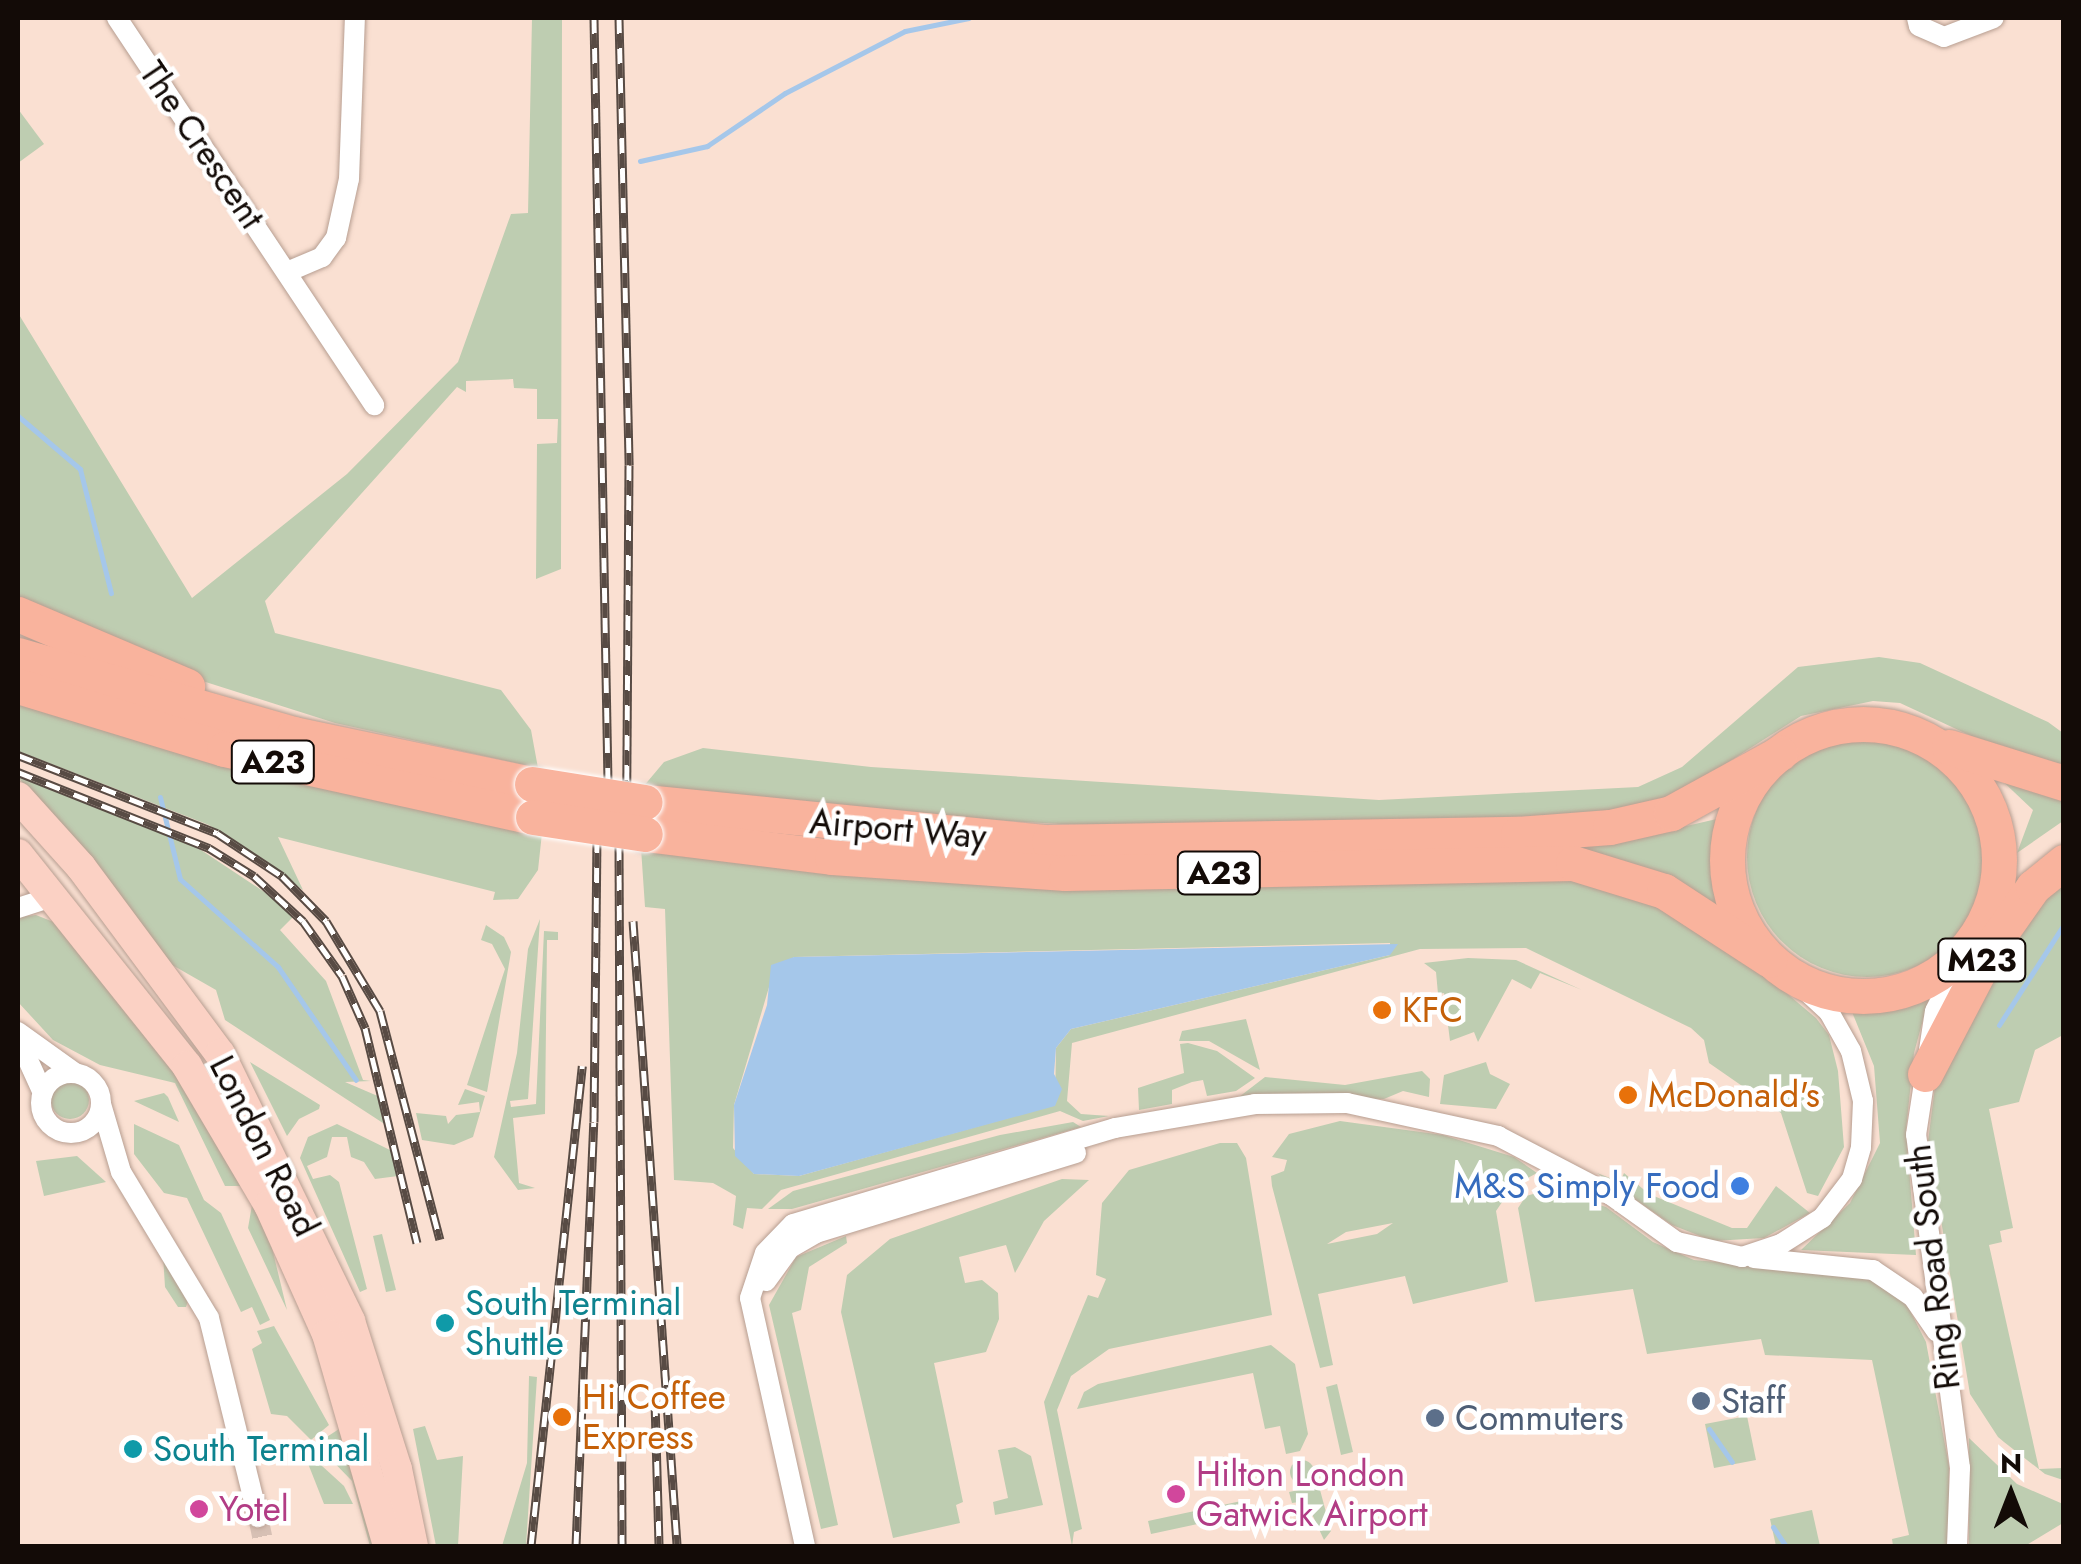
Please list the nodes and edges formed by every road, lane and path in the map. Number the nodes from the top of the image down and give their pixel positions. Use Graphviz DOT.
graph roads {
  1 [pos="116,18"];
  2 [pos="356,18"];
  3 [pos="1916,18"];
  4 [pos="1994,18"];
  5 [pos="287,272"];
  6 [pos="374,405"];
  7 [pos="18,614"];
  8 [pos="18,655"];
  9 [pos="18,686"];
  10 [pos="294,734"];
  11 [pos="1924,738"];
  12 [pos="1780,753"];
  13 [pos="2064,783"];
  14 [pos="18,797"];
  15 [pos="532,800"];
  16 [pos="645,818"];
  17 [pos="2064,834"];
  18 [pos="2064,862"];
  19 [pos="22,865"];
  20 [pos="81,868"];
  21 [pos="55,896"];
  22 [pos="18,908"];
  23 [pos="1980,927"];
  24 [pos="1779,967"];
  25 [pos="18,1035"];
  26 [pos="75,1073"];
  27 [pos="1925,1074"];
  28 [pos="43,1093"];
  29 [pos="101,1104"];
  30 [pos="1171,1118"];
  31 [pos="72,1132"];
  32 [pos="121,1172"];
  33 [pos="1742,1256"];
  34 [pos="766,1281"];
  35 [pos="1942,1342"];
  36 [pos="258,1517"];
  37 [pos="388,1546"];
  38 [pos="412,1546"];
  39 [pos="805,1546"];
  40 [pos="1957,1546"];
  1 -- 5 [label="street, The Crescent"];
  2 -- 5 [label="street"];
  3 -- 4 [label="street"];
  5 -- 6 [label="street, The Crescent"];
  7 -- 10 [label="highway, A23"];
  8 -- 10 [label="highway, Airport Way / A23"];
  9 -- 15 [label="highway, Airport Way / A23"];
  10 -- 15 [label="highway, Airport Way / A23"];
  11 -- 12 [label="highway"];
  11 -- 13 [label="highway"];
  11 -- 23 [label="highway"];
  12 -- 16 [label="highway, Airport Way / A23"];
  12 -- 24 [label="highway"];
  14 -- 20 [label="main road, London Road"];
  15 -- 16 [label="highway, Airport Way / A23, bridge"];
  16 -- 24 [label="highway, Airport Way / A23"];
  17 -- 23 [label="highway, M23"];
  18 -- 27 [label="highway, M23"];
  19 -- 20 [label="street"];
  19 -- 21 [label="main road, London Road"];
  20 -- 38 [label="main road, London Road"];
  21 -- 22 [label="street"];
  21 -- 37 [label="main road, London Road"];
  23 -- 24 [label="highway"];
  23 -- 27 [label="street, Ring Road South"];
  24 -- 33 [label="street"];
  25 -- 26 [label="street"];
  25 -- 28 [label="street"];
  26 -- 28 [label="street"];
  26 -- 29 [label="street"];
  27 -- 35 [label="street, Ring Road South"];
  28 -- 31 [label="street"];
  29 -- 31 [label="street"];
  29 -- 32 [label="street"];
  30 -- 33 [label="street"];
  30 -- 34 [label="street"];
  30 -- 39 [label="street"];
  31 -- 32 [label="street"];
  32 -- 36 [label="street"];
  33 -- 35 [label="street"];
  35 -- 40 [label="street, Ring Road South"];
}
